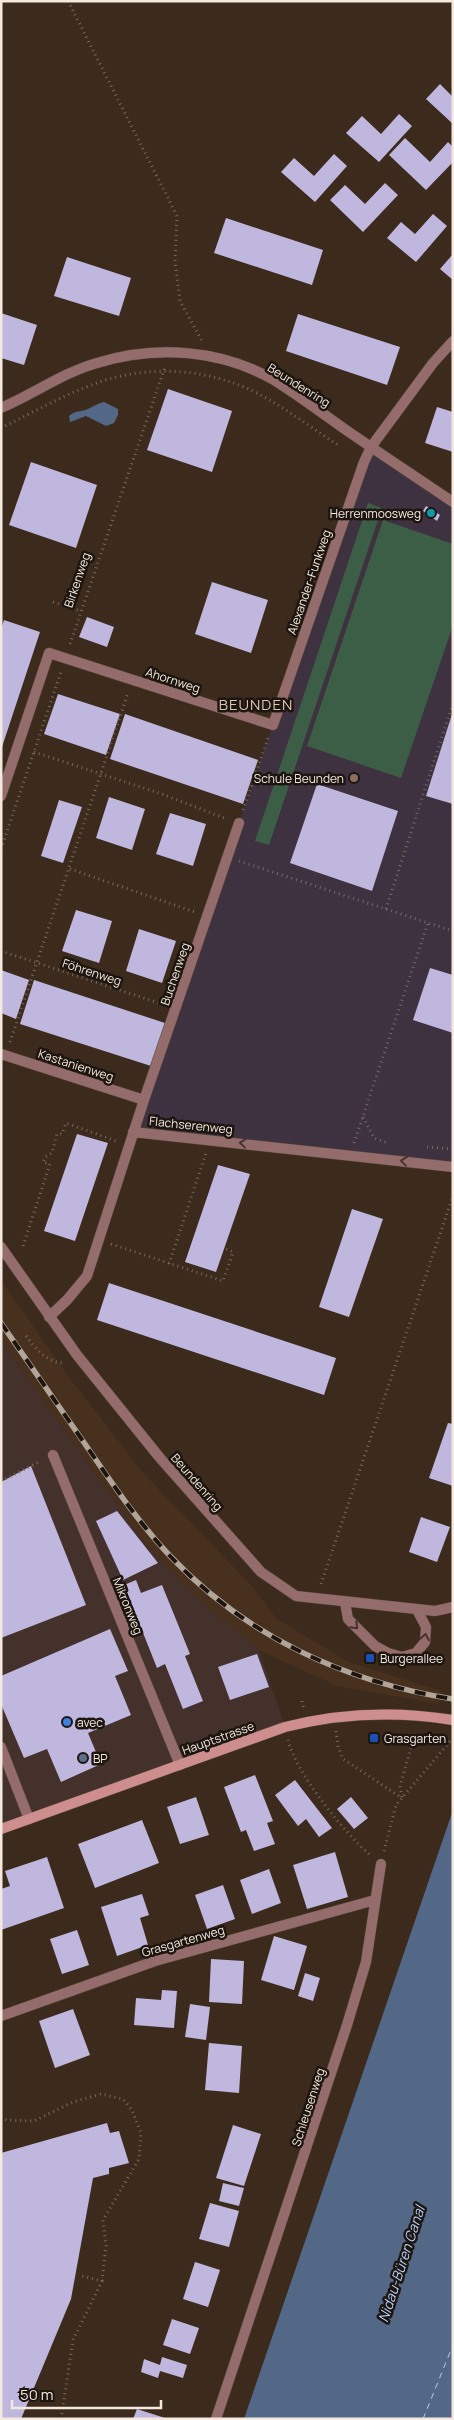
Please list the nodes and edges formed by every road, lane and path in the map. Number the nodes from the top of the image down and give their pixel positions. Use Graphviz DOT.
graph roads {
  1 [pos="68,1"];
  2 [pos="453,341"];
  3 [pos="170,352"];
  4 [pos="203,354"];
  5 [pos="164,370"];
  6 [pos="1,408"];
  7 [pos="1,428"];
  8 [pos="339,446"];
  9 [pos="371,447"];
  10 [pos="453,502"];
  11 [pos="52,602"];
  12 [pos="80,611"];
  13 [pos="66,658"];
  14 [pos="132,680"];
  15 [pos="453,703"];
  16 [pos="273,726"];
  17 [pos="34,752"];
  18 [pos="101,774"];
  19 [pos="1,796"];
  20 [pos="239,823"];
  21 [pos="1,849"];
  22 [pos="228,858"];
  23 [pos="70,869"];
  24 [pos="386,909"];
  25 [pos="208,917"];
  26 [pos="428,923"];
  27 [pos="453,931"];
  28 [pos="1,951"];
  29 [pos="38,963"];
  30 [pos="177,1009"];
  31 [pos="4,1054"];
  32 [pos="144,1100"];
  33 [pos="363,1116"];
  34 [pos="133,1132"];
  35 [pos="211,1140"];
  36 [pos="128,1145"];
  37 [pos="394,1146"];
  38 [pos="423,1147"];
  39 [pos="453,1149"];
  40 [pos="350,1154"];
  41 [pos="453,1167"];
  42 [pos="453,1196"];
  43 [pos="106,1242"];
  44 [pos="23,1246"];
  45 [pos="1,1248"];
  46 [pos="224,1248"];
  47 [pos="169,1264"];
  48 [pos="49,1317"];
  49 [pos="26,1336"];
  50 [pos="63,1363"];
  51 [pos="53,1455"];
  52 [pos="1,1481"];
  53 [pos="316,1599"];
  54 [pos="345,1602"];
  55 [pos="450,1608"];
  56 [pos="417,1610"];
  57 [pos="334,1717"];
  58 [pos="453,1720"];
  59 [pos="416,1730"];
  60 [pos="452,1739"];
  61 [pos="1,1747"];
  62 [pos="292,1752"];
  63 [pos="180,1766"];
  64 [pos="402,1798"];
  65 [pos="29,1819"];
  66 [pos="1,1829"];
  67 [pos="381,1864"];
  68 [pos="375,1900"];
  69 [pos="1,2016"];
  70 [pos="1,2117"];
  71 [pos="82,2276"];
  72 [pos="102,2281"];
  73 [pos="61,2419"];
  74 [pos="216,2419"];
  1 -- 4 [label="path"];
  2 -- 9 [label="street"];
  3 -- 4 [label="street, Beundenring"];
  3 -- 5 [label="path, Birkenweg"];
  3 -- 6 [label="street, Beundenring"];
  4 -- 9 [label="street, Beundenring"];
  5 -- 7 [label="path"];
  5 -- 8 [label="path"];
  5 -- 12 [label="path, Birkenweg"];
  9 -- 10 [label="street, Beundenring"];
  9 -- 16 [label="street, Alexander-Funkweg"];
  11 -- 12 [label="path"];
  12 -- 13 [label="path, Birkenweg"];
  13 -- 14 [label="street, Ahornweg"];
  13 -- 17 [label="path, Birkenweg"];
  13 -- 19 [label="street"];
  14 -- 16 [label="street, Ahornweg"];
  14 -- 18 [label="path"];
  15 -- 24 [label="path"];
  16 -- 20 [label="path"];
  17 -- 18 [label="path"];
  17 -- 21 [label="path, Birkenweg"];
  18 -- 20 [label="path"];
  18 -- 23 [label="path"];
  20 -- 22 [label="street, Buchenweg"];
  22 -- 24 [label="path"];
  22 -- 25 [label="street, Buchenweg"];
  23 -- 25 [label="path"];
  23 -- 29 [label="path"];
  24 -- 26 [label="path"];
  25 -- 30 [label="street, Buchenweg"];
  26 -- 27 [label="path"];
  26 -- 33 [label="path"];
  28 -- 29 [label="path, Föhrenweg"];
  29 -- 30 [label="path, Föhrenweg"];
  29 -- 31 [label="path"];
  30 -- 32 [label="street, Buchenweg"];
  31 -- 32 [label="street, Kastanienweg"];
  32 -- 34 [label="street, Buchenweg"];
  33 -- 37 [label="path"];
  33 -- 40 [label="path"];
  34 -- 35 [label="street, Flachserenweg"];
  34 -- 36 [label="street, Flachserenweg"];
  40 -- 35 [label="street, Flachserenweg, one-way"];
  35 -- 47 [label="path"];
  36 -- 44 [label="path"];
  36 -- 48 [label="street, Flachserenweg"];
  38 -- 39 [label="path"];
  41 -- 40 [label="street, Flachserenweg, one-way"];
  42 -- 53 [label="path"];
  43 -- 47 [label="path"];
  45 -- 48 [label="street, Beundenring"];
  46 -- 47 [label="path"];
  48 -- 53 [label="street, Beundenring"];
  49 -- 50 [label="path"];
  51 -- 52 [label="path"];
  51 -- 63 [label="street, Mikronweg"];
  53 -- 54 [label="street, Beundenring"];
  54 -- 56 [label="street, Beundenring"];
  54 -- 56 [label="street, one-way"];
  55 -- 56 [label="street, Beundenring"];
  57 -- 58 [label="main road, Hauptstrasse"];
  57 -- 63 [label="main road, Hauptstrasse"];
  57 -- 64 [label="path"];
  59 -- 64 [label="path"];
  60 -- 64 [label="path"];
  61 -- 65 [label="street"];
  62 -- 67 [label="path"];
  63 -- 65 [label="main road, Hauptstrasse"];
  64 -- 67 [label="path"];
  65 -- 66 [label="main road, Hauptstrasse"];
  67 -- 68 [label="street, Schleusenweg"];
  68 -- 69 [label="street, Grasgartenweg"];
  68 -- 74 [label="street, Schleusenweg"];
  70 -- 72 [label="path"];
  71 -- 72 [label="path"];
  72 -- 73 [label="path"];
}
